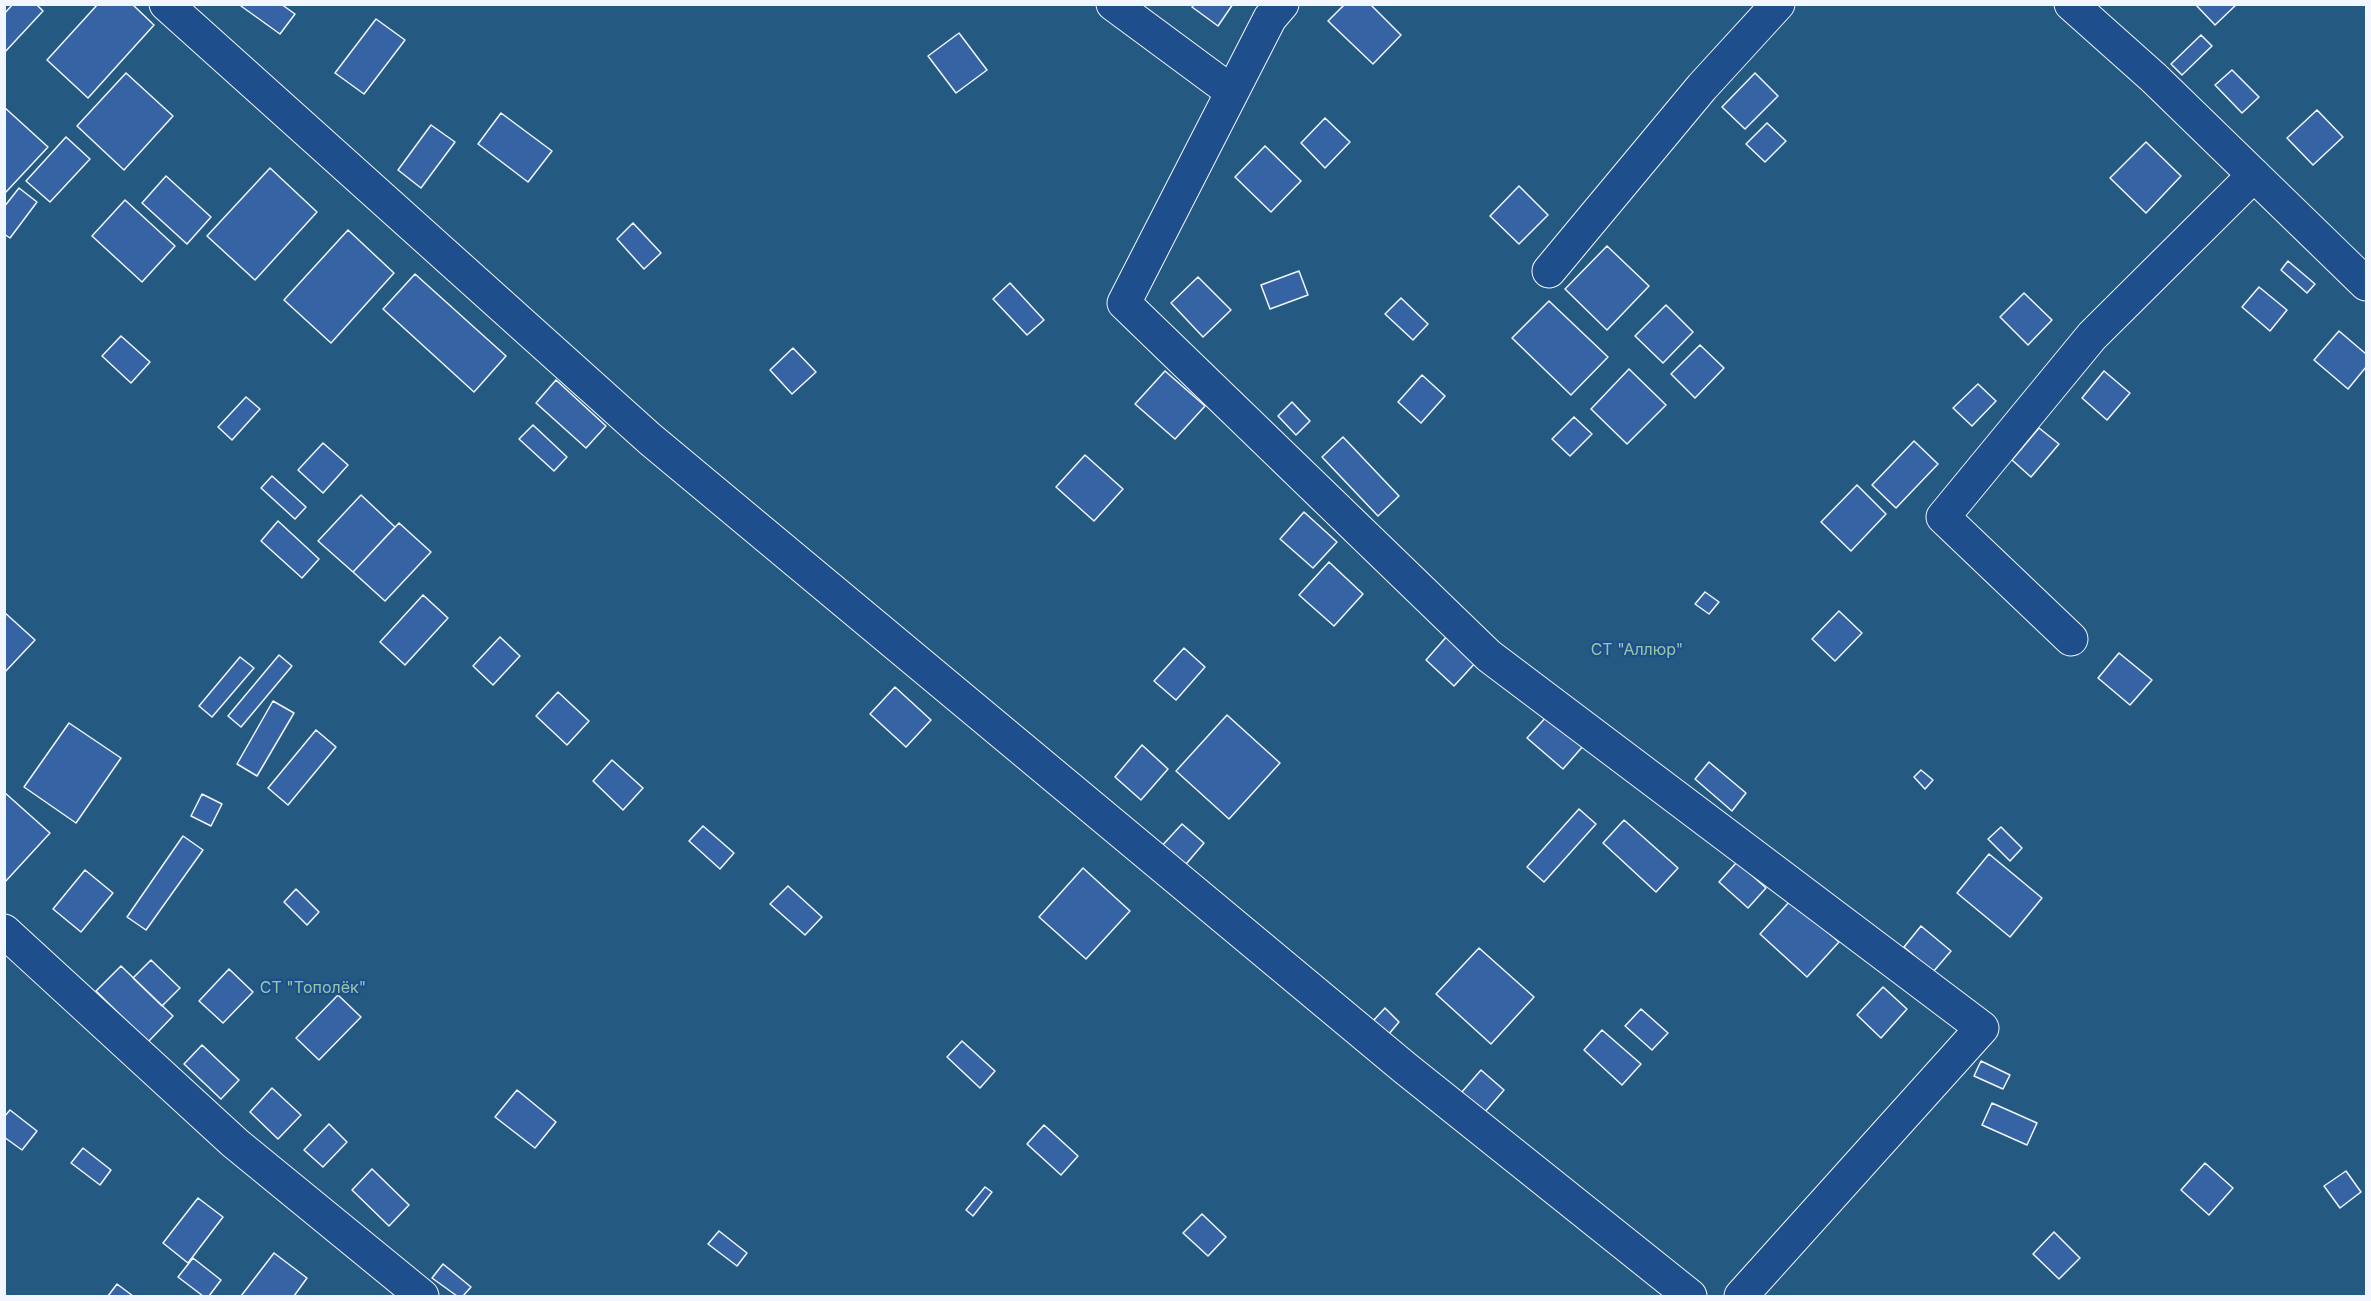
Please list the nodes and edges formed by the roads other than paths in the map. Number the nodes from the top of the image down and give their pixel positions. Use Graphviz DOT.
graph roads {
  1 [pos="166,4"];
  2 [pos="1113,4"];
  3 [pos="1282,4"];
  4 [pos="1778,4"];
  5 [pos="2071,4"];
  6 [pos="1232,92"];
  7 [pos="2254,175"];
  8 [pos="1549,271"];
  9 [pos="2367,284"];
  10 [pos="2071,639"];
  11 [pos="4,931"];
  12 [pos="422,1296"];
  13 [pos="1690,1296"];
  14 [pos="1741,1296"];
  1 -- 13 [label="street"];
  2 -- 6 [label="street"];
  3 -- 6 [label="street"];
  4 -- 8 [label="street"];
  5 -- 7 [label="street"];
  6 -- 14 [label="street"];
  7 -- 9 [label="street"];
  7 -- 10 [label="street"];
  11 -- 12 [label="street"];
}
